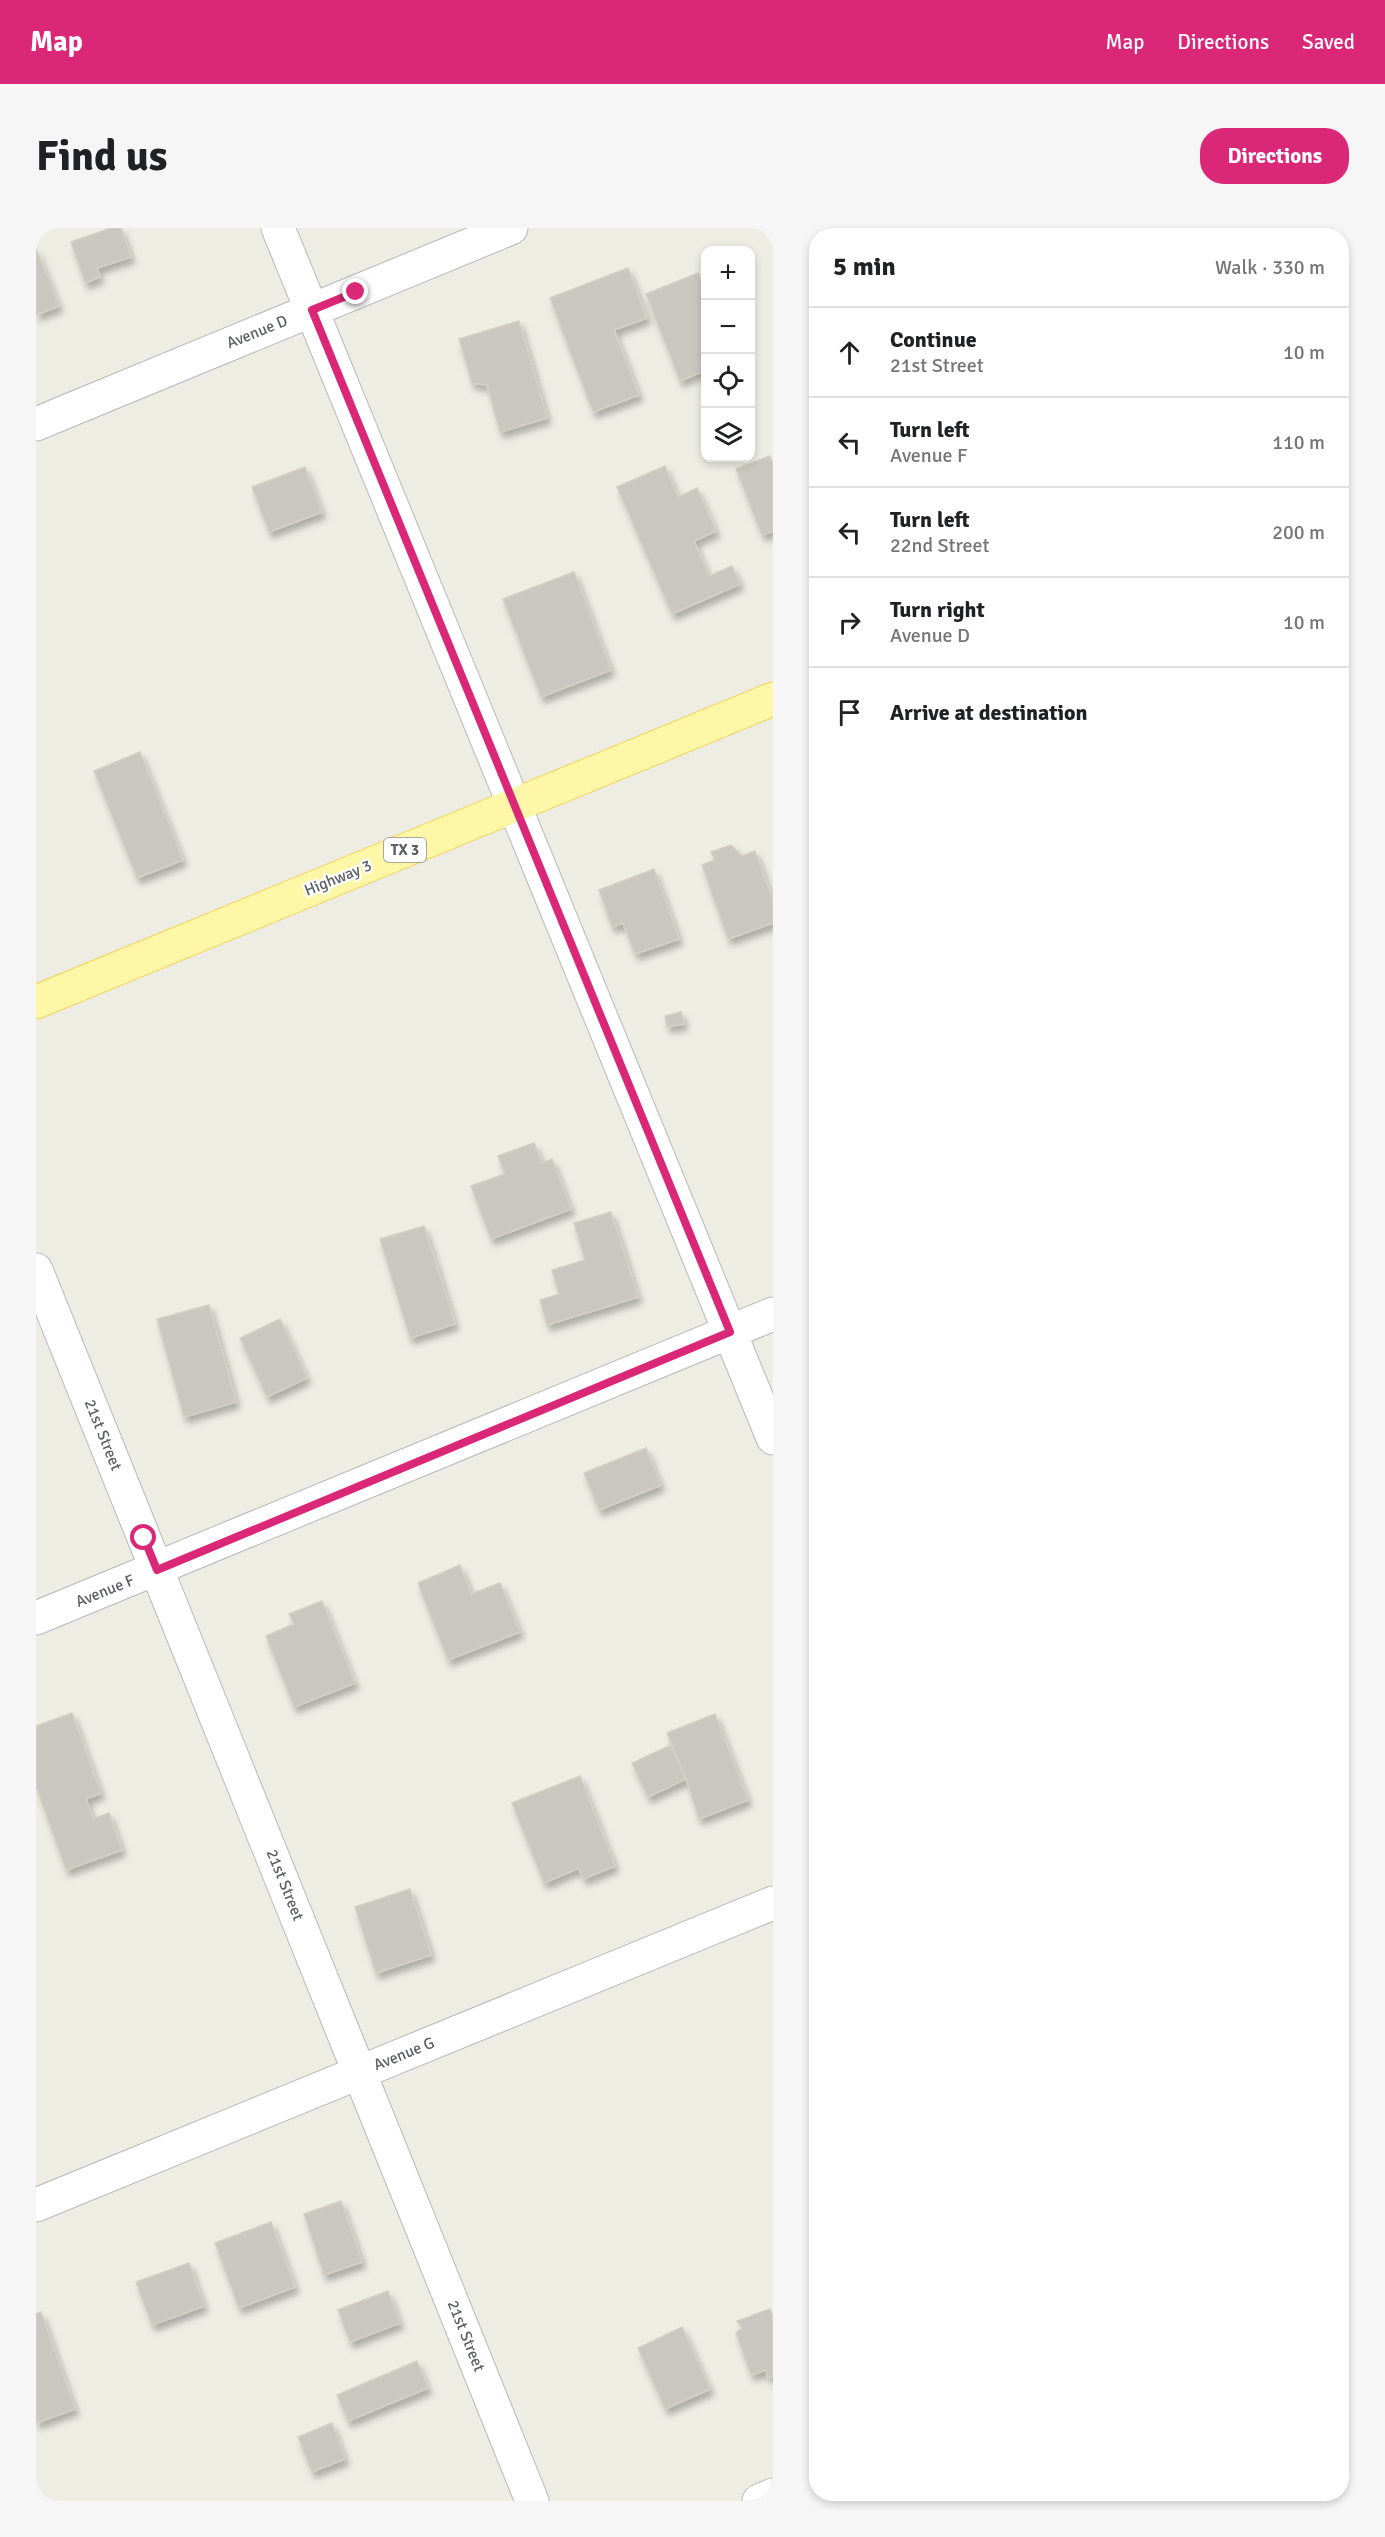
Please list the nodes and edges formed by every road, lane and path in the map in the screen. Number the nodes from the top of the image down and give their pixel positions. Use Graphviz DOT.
graph roads {
  1 [pos="278,228"];
  2 [pos="511,228"];
  3 [pos="312,310"];
  4 [pos="36,424"];
  5 [pos="773,699"];
  6 [pos="514,805"];
  7 [pos="36,1002"];
  8 [pos="36,1270"];
  9 [pos="773,1314"];
  10 [pos="730,1332"];
  11 [pos="773,1438"];
  12 [pos="157,1570"];
  13 [pos="36,1618"];
  14 [pos="773,1903"];
  15 [pos="360,2072"];
  16 [pos="36,2205"];
  17 [pos="773,2495"];
  18 [pos="532,2501"];
  19 [pos="759,2501"];
  1 -- 3 [label="street"];
  2 -- 3 [label="street, Avenue D"];
  3 -- 4 [label="street, Avenue D"];
  3 -- 6 [label="street"];
  5 -- 6 [label="main road, Highway 3 / TX 3"];
  6 -- 7 [label="main road, Highway 3 / TX 3"];
  6 -- 10 [label="street"];
  8 -- 12 [label="street, 21st Street"];
  9 -- 10 [label="street, Avenue F"];
  10 -- 11 [label="street"];
  10 -- 12 [label="street, Avenue F"];
  12 -- 13 [label="street, Avenue F"];
  12 -- 15 [label="street, 21st Street"];
  14 -- 15 [label="street, Avenue G"];
  15 -- 16 [label="street, Avenue G"];
  15 -- 18 [label="street, 21st Street"];
  17 -- 19 [label="street"];
}
